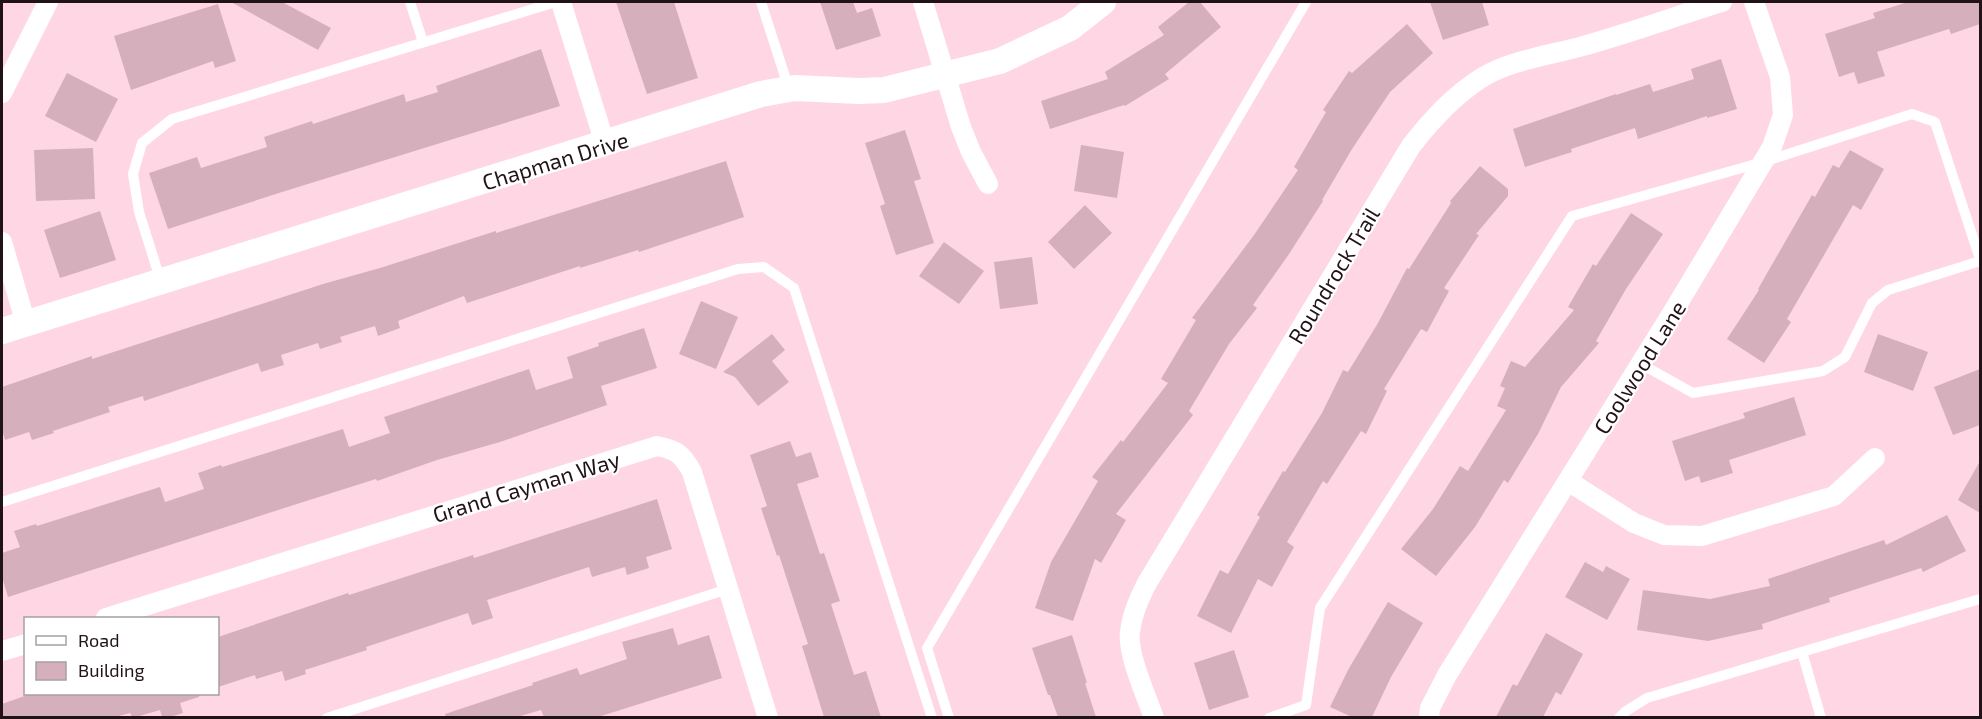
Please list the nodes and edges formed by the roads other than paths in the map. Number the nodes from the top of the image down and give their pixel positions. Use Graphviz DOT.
graph roads {
  1 [pos="48,2"];
  2 [pos="410,2"];
  3 [pos="556,2"];
  4 [pos="561,2"];
  5 [pos="761,2"];
  6 [pos="923,2"];
  7 [pos="1103,2"];
  8 [pos="1306,2"];
  9 [pos="1722,2"];
  10 [pos="1754,2"];
  11 [pos="423,42"];
  12 [pos="946,73"];
  13 [pos="789,90"];
  14 [pos="2,93"];
  15 [pos="605,144"];
  16 [pos="1763,162"];
  17 [pos="988,184"];
  18 [pos="2,242"];
  19 [pos="1980,260"];
  20 [pos="161,282"];
  21 [pos="26,324"];
  22 [pos="2,331"];
  23 [pos="1641,364"];
  24 [pos="1875,458"];
  25 [pos="1568,481"];
  26 [pos="2,502"];
  27 [pos="728,589"];
  28 [pos="1980,599"];
  29 [pos="109,617"];
  30 [pos="24,645"];
  31 [pos="2,651"];
  32 [pos="1802,652"];
  33 [pos="764,716"];
  34 [pos="327,717"];
  35 [pos="932,717"];
  36 [pos="948,717"];
  37 [pos="1154,717"];
  38 [pos="1269,717"];
  39 [pos="1429,717"];
  40 [pos="1619,717"];
  41 [pos="1821,717"];
  1 -- 14 [label="street"];
  2 -- 11 [label="lane"];
  3 -- 11 [label="lane"];
  4 -- 15 [label="street"];
  5 -- 13 [label="lane"];
  6 -- 12 [label="street"];
  7 -- 12 [label="street, Chapman Drive"];
  8 -- 36 [label="lane"];
  9 -- 37 [label="street, Roundrock Trail"];
  10 -- 16 [label="street, Coolwood Lane"];
  11 -- 20 [label="lane"];
  12 -- 13 [label="street, Chapman Drive"];
  12 -- 17 [label="street"];
  13 -- 15 [label="street, Chapman Drive"];
  15 -- 20 [label="street, Chapman Drive"];
  16 -- 19 [label="lane"];
  16 -- 23 [label="street, Coolwood Lane"];
  16 -- 38 [label="lane"];
  18 -- 21 [label="street"];
  19 -- 23 [label="lane"];
  20 -- 21 [label="street, Chapman Drive"];
  21 -- 22 [label="street, Chapman Drive"];
  23 -- 25 [label="street, Coolwood Lane"];
  24 -- 25 [label="street"];
  25 -- 39 [label="street, Coolwood Lane"];
  26 -- 35 [label="lane"];
  27 -- 29 [label="street, Grand Cayman Way"];
  27 -- 33 [label="street, Grand Cayman Way"];
  27 -- 34 [label="lane"];
  28 -- 32 [label="lane"];
  30 -- 31 [label="street"];
  32 -- 40 [label="lane"];
  32 -- 41 [label="lane"];
}
